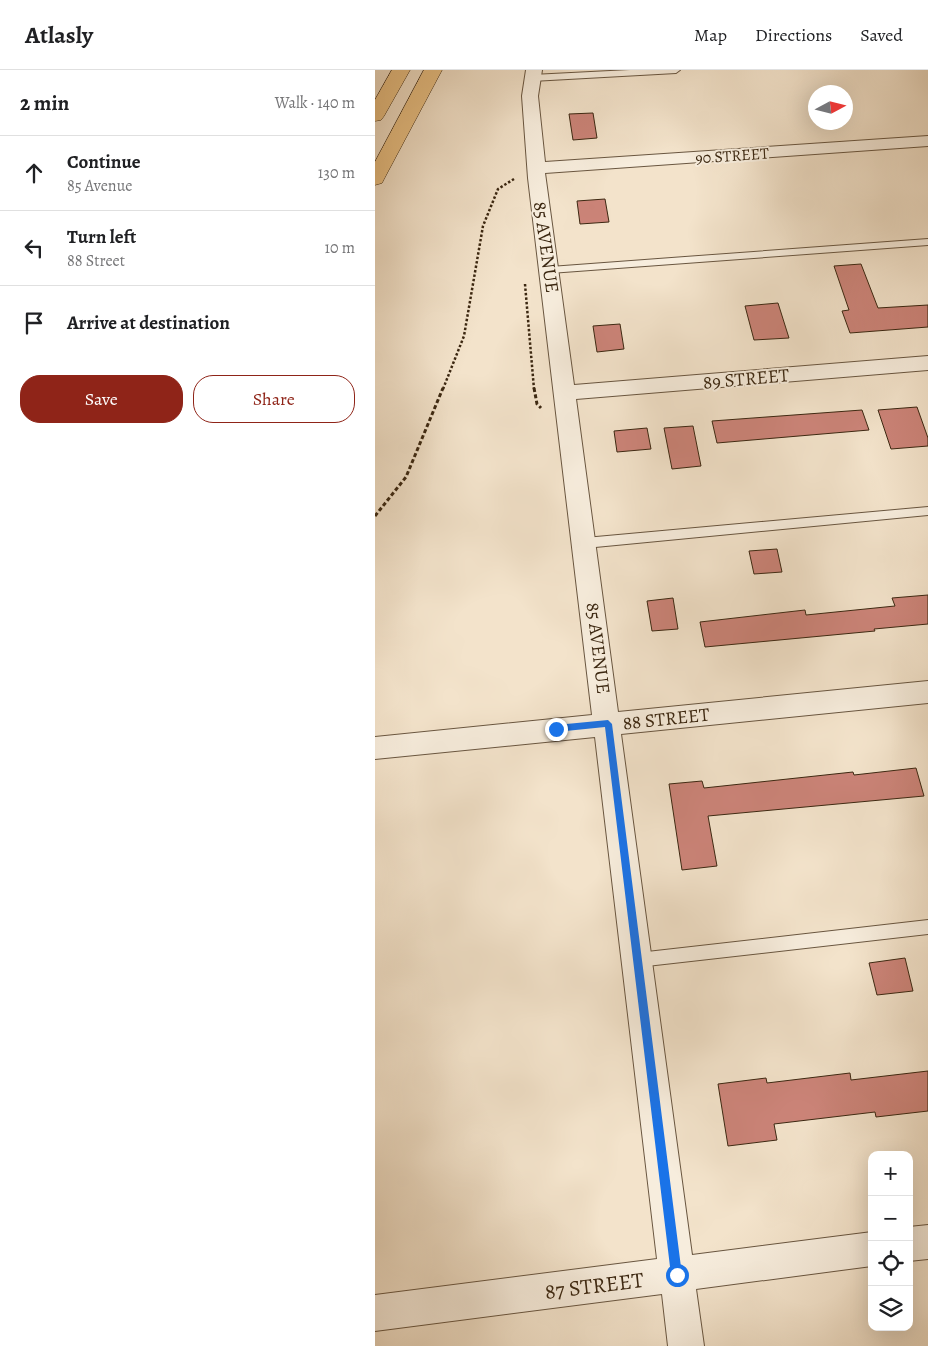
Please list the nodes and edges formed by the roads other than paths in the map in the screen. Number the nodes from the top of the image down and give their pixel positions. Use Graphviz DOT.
graph roads {
  1 [pos="401,70"];
  2 [pos="433,70"];
  3 [pos="676,70"];
  4 [pos="533,74"];
  5 [pos="375,116"];
  6 [pos="928,142"];
  7 [pos="537,173"];
  8 [pos="375,179"];
  9 [pos="928,242"];
  10 [pos="551,270"];
  11 [pos="928,363"];
  12 [pos="564,393"];
  13 [pos="928,511"];
  14 [pos="585,543"];
  15 [pos="928,692"];
  16 [pos="608,724"];
  17 [pos="375,748"];
  18 [pos="928,926"];
  19 [pos="638,960"];
  20 [pos="928,1242"];
  21 [pos="913,1244"];
  22 [pos="868,1250"];
  23 [pos="677,1275"];
  24 [pos="375,1313"];
  25 [pos="686,1346"];
  1 -- 5 [label="highway"];
  2 -- 8 [label="highway"];
  3 -- 4 [label="lane"];
  4 -- 7 [label="street, 85 AVENUE"];
  6 -- 7 [label="street, 90 STREET"];
  7 -- 10 [label="street, 85 AVENUE"];
  9 -- 10 [label="lane"];
  10 -- 12 [label="street, 85 AVENUE"];
  11 -- 12 [label="street, 89 STREET"];
  12 -- 14 [label="street, 85 AVENUE"];
  13 -- 14 [label="lane"];
  14 -- 16 [label="street, 85 AVENUE"];
  15 -- 16 [label="street, 88 STREET"];
  16 -- 17 [label="street, 88 STREET"];
  16 -- 19 [label="street, 85 AVENUE"];
  18 -- 19 [label="lane"];
  19 -- 23 [label="street, 85 AVENUE"];
  20 -- 21 [label="street"];
  22 -- 23 [label="street, 87 STREET"];
  23 -- 24 [label="street, 87 STREET"];
  23 -- 25 [label="street, 85 AVENUE"];
}
